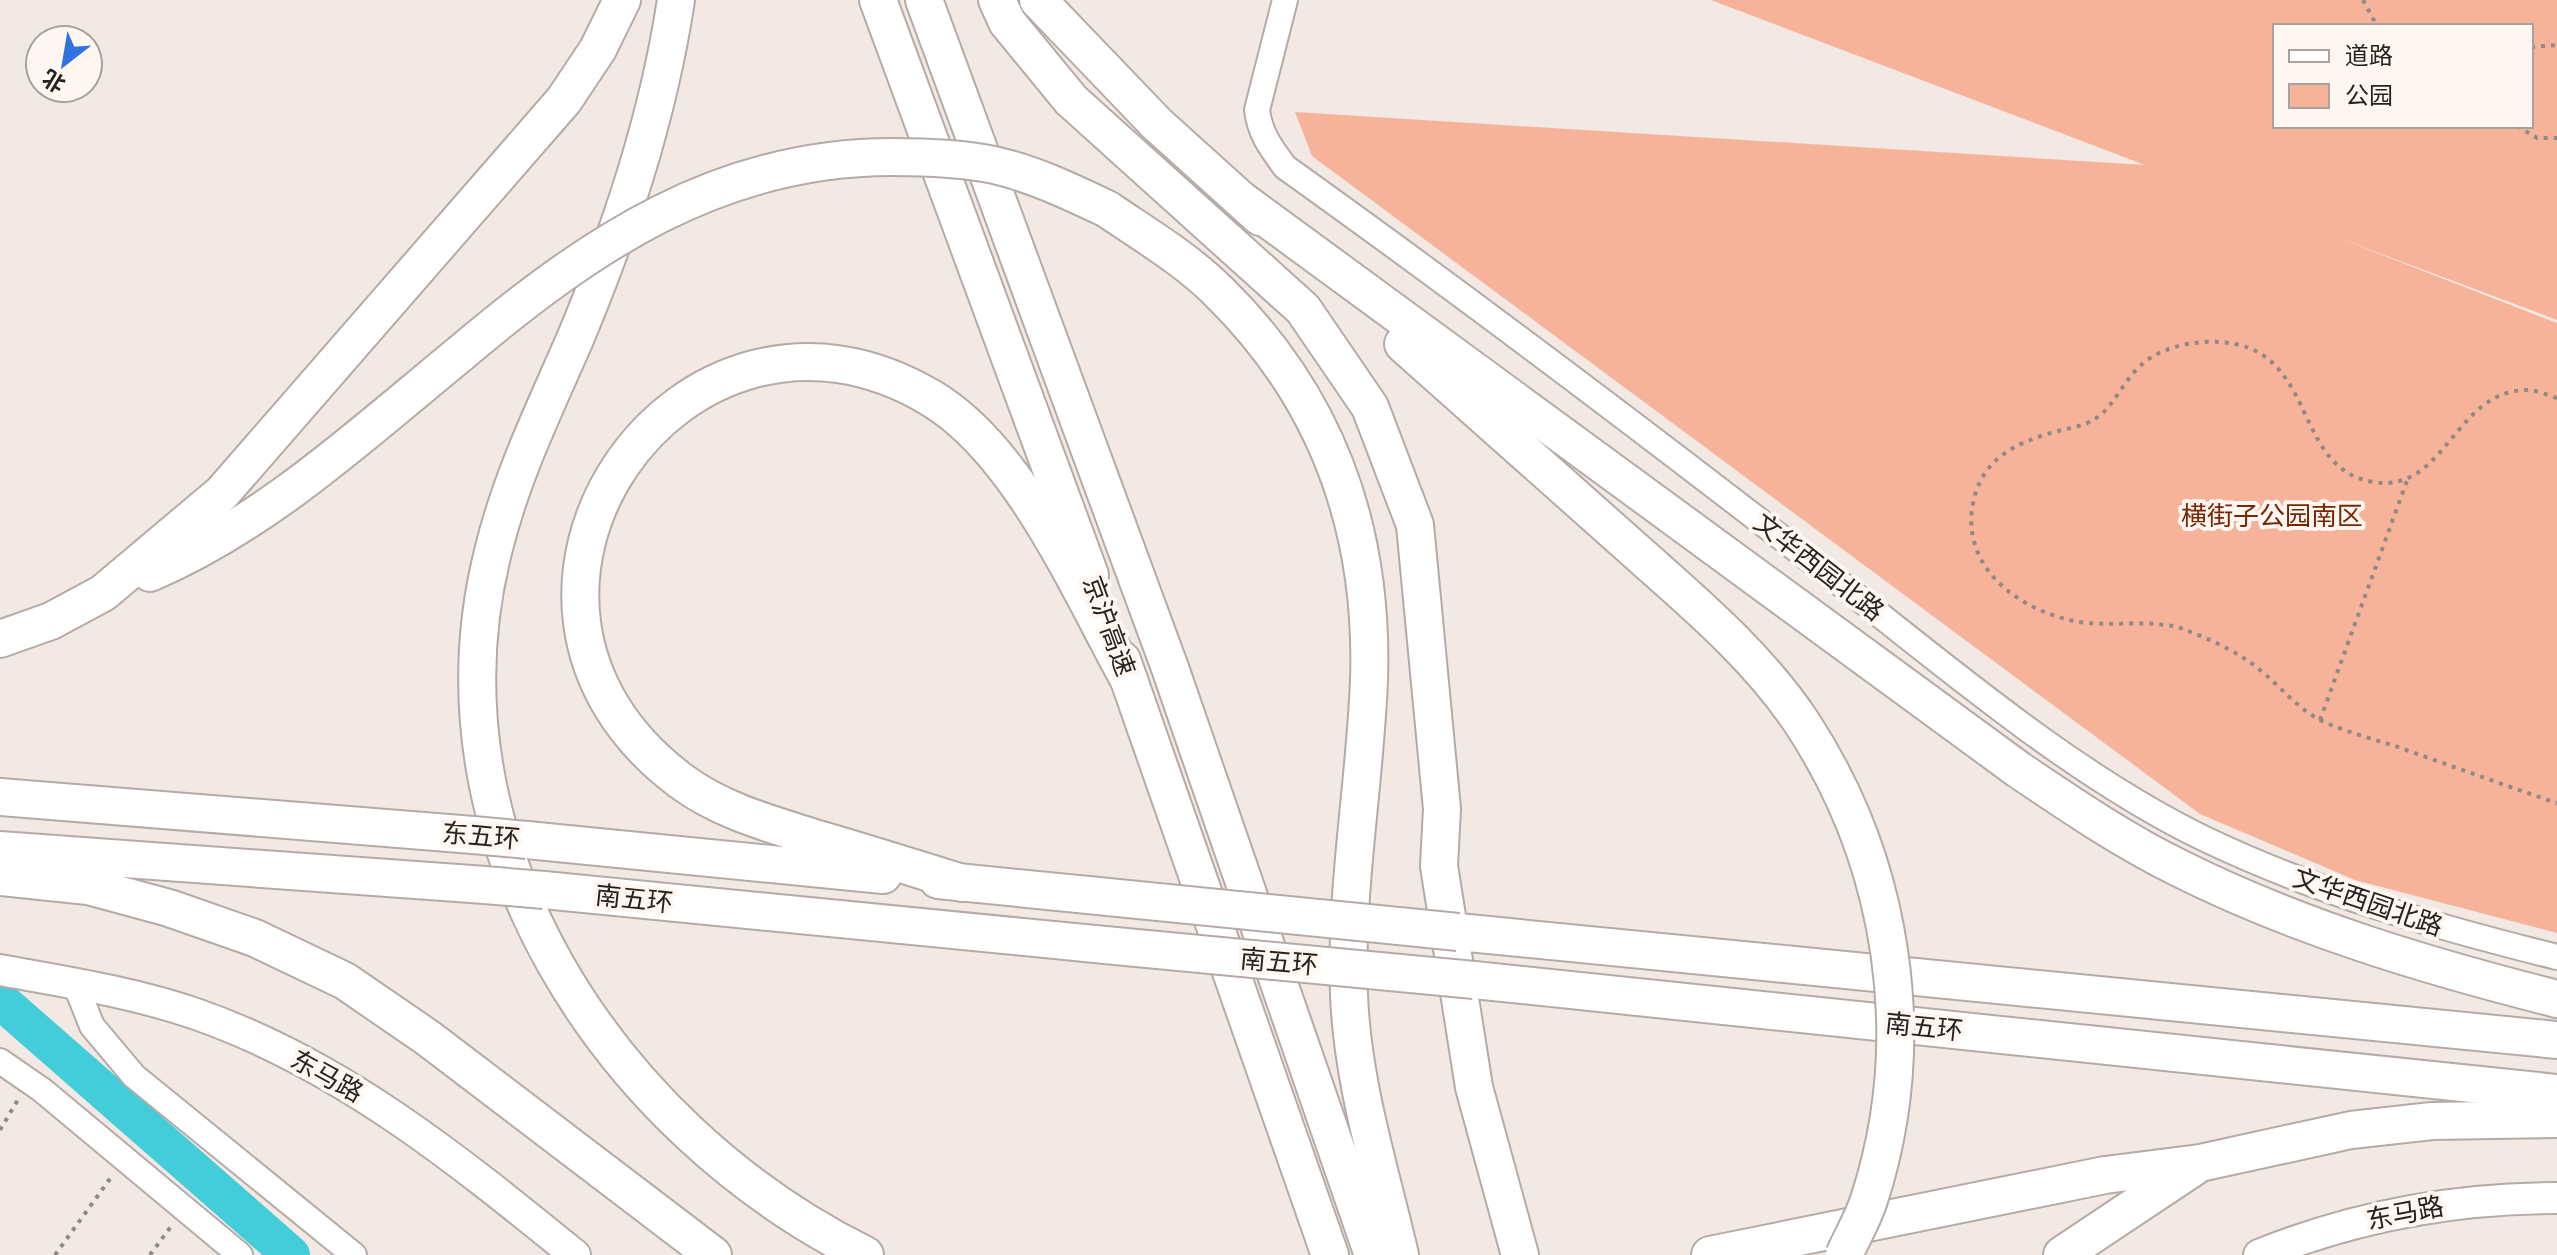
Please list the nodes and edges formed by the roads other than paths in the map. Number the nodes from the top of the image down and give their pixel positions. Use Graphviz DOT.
graph roads {
  1 [pos="622,0"];
  2 [pos="676,0"];
  3 [pos="878,0"];
  4 [pos="924,0"];
  5 [pos="997,0"];
  6 [pos="1038,0"];
  7 [pos="1285,0"];
  8 [pos="1244,202"];
  9 [pos="103,593"];
  10 [pos="0,639"];
  11 [pos="1129,680"];
  12 [pos="0,797"];
  13 [pos="0,850"];
  14 [pos="0,877"];
  15 [pos="962,883"];
  16 [pos="2557,957"];
  17 [pos="0,970"];
  18 [pos="74,981"];
  19 [pos="2557,999"];
  20 [pos="2557,1040"];
  21 [pos="0,1061"];
  22 [pos="2557,1093"];
  23 [pos="2557,1119"];
  24 [pos="2200,1163"];
  25 [pos="2557,1198"];
  26 [pos="240,1255"];
  27 [pos="354,1255"];
  28 [pos="575,1255"];
  29 [pos="713,1255"];
  30 [pos="865,1255"];
  31 [pos="1330,1255"];
  32 [pos="1373,1255"];
  33 [pos="1400,1255"];
  34 [pos="1520,1255"];
  35 [pos="1710,1255"];
  36 [pos="1844,1255"];
  37 [pos="2062,1255"];
  38 [pos="2259,1255"];
  1 -- 9 [label="highway"];
  2 -- 30 [label="highway"];
  3 -- 11 [label="highway, 京沪高速"];
  4 -- 32 [label="highway, 京沪高速"];
  5 -- 34 [label="highway"];
  6 -- 8 [label="highway"];
  7 -- 16 [label="street, 文华西园北路"];
  8 -- 19 [label="highway"];
  8 -- 36 [label="highway, bridge"];
  9 -- 10 [label="highway"];
  9 -- 33 [label="highway, bridge"];
  11 -- 15 [label="highway"];
  11 -- 31 [label="highway, 京沪高速"];
  12 -- 15 [label="highway, 东五环, bridge"];
  13 -- 22 [label="highway, 南五环, bridge"];
  14 -- 29 [label="highway"];
  15 -- 20 [label="highway, 南五环, bridge"];
  17 -- 18 [label="main road, 东马路"];
  18 -- 27 [label="street"];
  18 -- 28 [label="main road, 东马路"];
  21 -- 26 [label="street"];
  23 -- 24 [label="highway"];
  24 -- 35 [label="highway"];
  24 -- 37 [label="highway"];
  25 -- 38 [label="main road, 东马路"];
}
